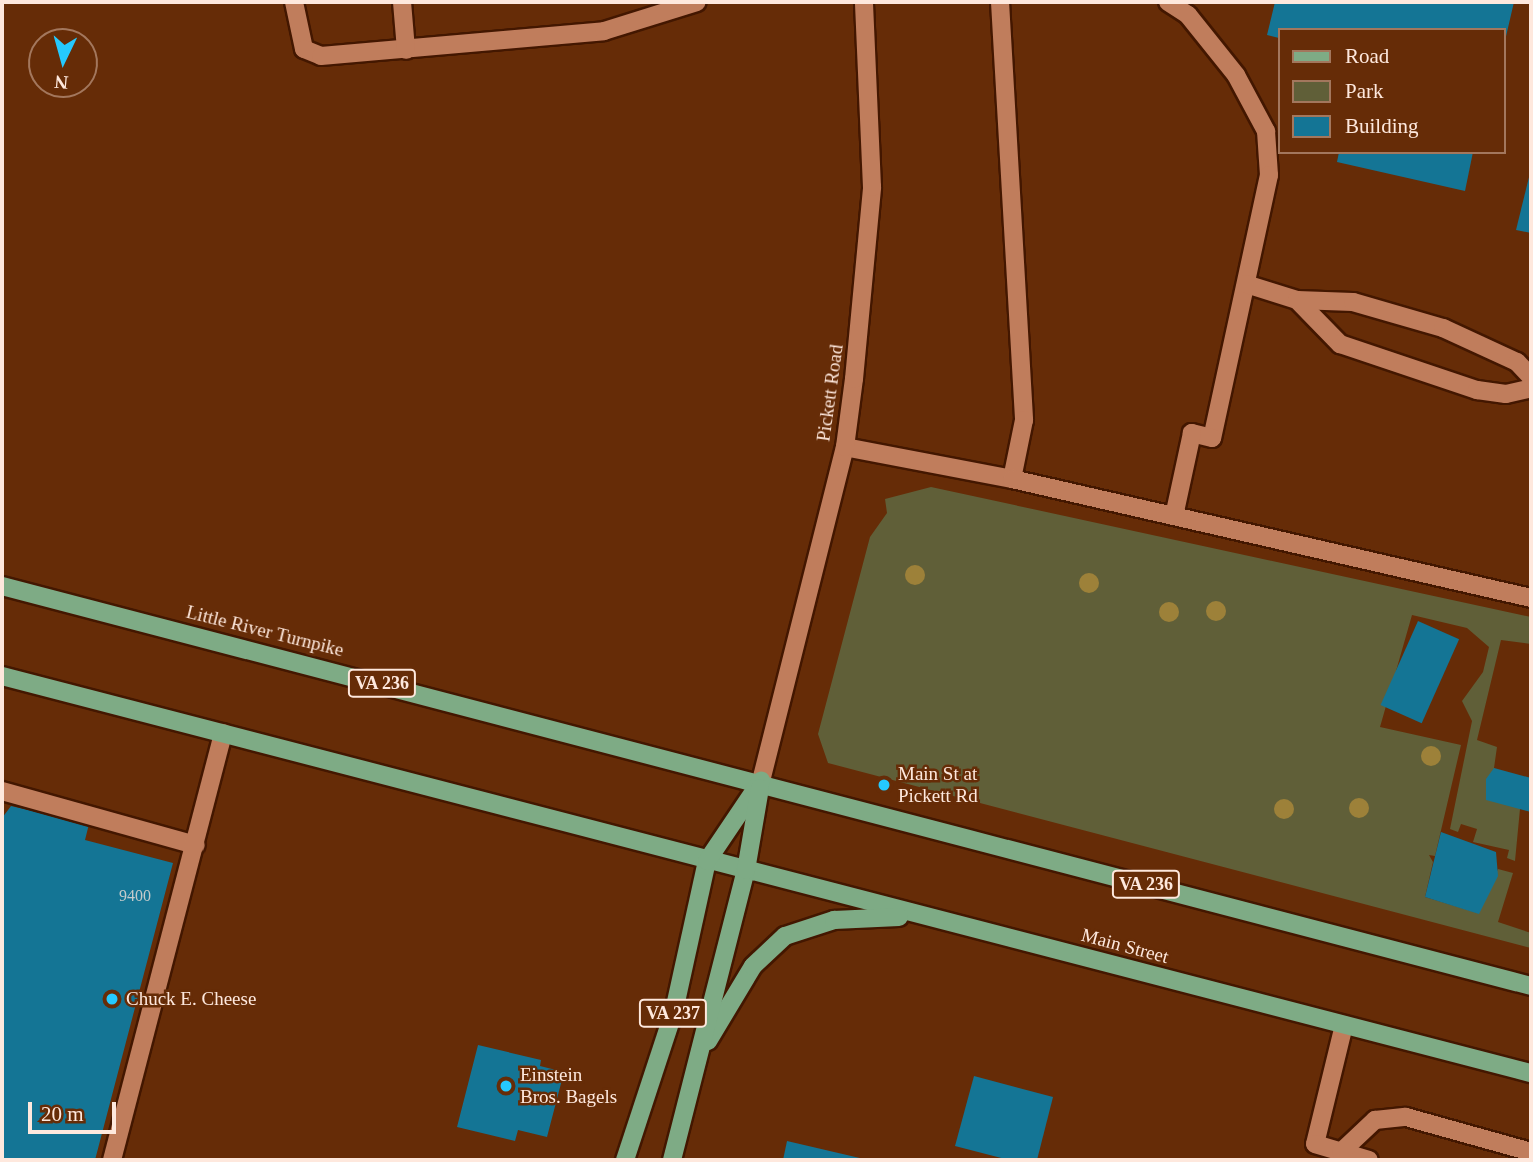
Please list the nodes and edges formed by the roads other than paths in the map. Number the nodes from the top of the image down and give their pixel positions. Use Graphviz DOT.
graph roads {
  1 [pos="294,2"];
  2 [pos="402,2"];
  3 [pos="697,2"];
  4 [pos="864,2"];
  5 [pos="1000,2"];
  6 [pos="1168,2"];
  7 [pos="407,50"];
  8 [pos="1246,284"];
  9 [pos="1297,300"];
  10 [pos="1531,377"];
  11 [pos="1531,388"];
  12 [pos="845,447"];
  13 [pos="1012,479"];
  14 [pos="1174,516"];
  15 [pos="2,586"];
  16 [pos="1531,598"];
  17 [pos="2,676"];
  18 [pos="223,733"];
  19 [pos="761,781"];
  20 [pos="2,791"];
  21 [pos="196,845"];
  22 [pos="707,861"];
  23 [pos="746,870"];
  24 [pos="933,918"];
  25 [pos="1531,986"];
  26 [pos="1344,1025"];
  27 [pos="694,1069"];
  28 [pos="1531,1073"];
  29 [pos="1341,1152"];
  30 [pos="1531,1152"];
  31 [pos="112,1160"];
  32 [pos="625,1160"];
  33 [pos="672,1160"];
  34 [pos="1369,1160"];
  1 -- 7 [label="street"];
  2 -- 7 [label="street"];
  3 -- 7 [label="street"];
  4 -- 12 [label="street, Pickett Road"];
  5 -- 13 [label="street"];
  6 -- 8 [label="street"];
  8 -- 9 [label="street"];
  8 -- 14 [label="street"];
  9 -- 10 [label="street"];
  9 -- 11 [label="street"];
  12 -- 13 [label="street"];
  12 -- 19 [label="street, Pickett Road"];
  13 -- 14 [label="street"];
  14 -- 16 [label="street"];
  15 -- 19 [label="main road, Little River Turnpike / VA 236"];
  17 -- 18 [label="main road"];
  18 -- 21 [label="street"];
  18 -- 22 [label="main road"];
  19 -- 22 [label="main road, Pickett Road / VA 237"];
  19 -- 23 [label="main road, Pickett Road / VA 237"];
  19 -- 25 [label="main road, VA 236"];
  20 -- 21 [label="street"];
  21 -- 31 [label="street"];
  22 -- 23 [label="main road, Main Street"];
  22 -- 32 [label="main road, Pickett Road / VA 237"];
  23 -- 24 [label="main road, Main Street"];
  23 -- 27 [label="main road, Pickett Road / VA 237"];
  24 -- 26 [label="main road, Main Street"];
  24 -- 27 [label="main road"];
  26 -- 28 [label="main road, Main Street"];
  26 -- 29 [label="street"];
  27 -- 33 [label="main road, Pickett Road / VA 237"];
  29 -- 30 [label="street"];
  29 -- 34 [label="street"];
}
